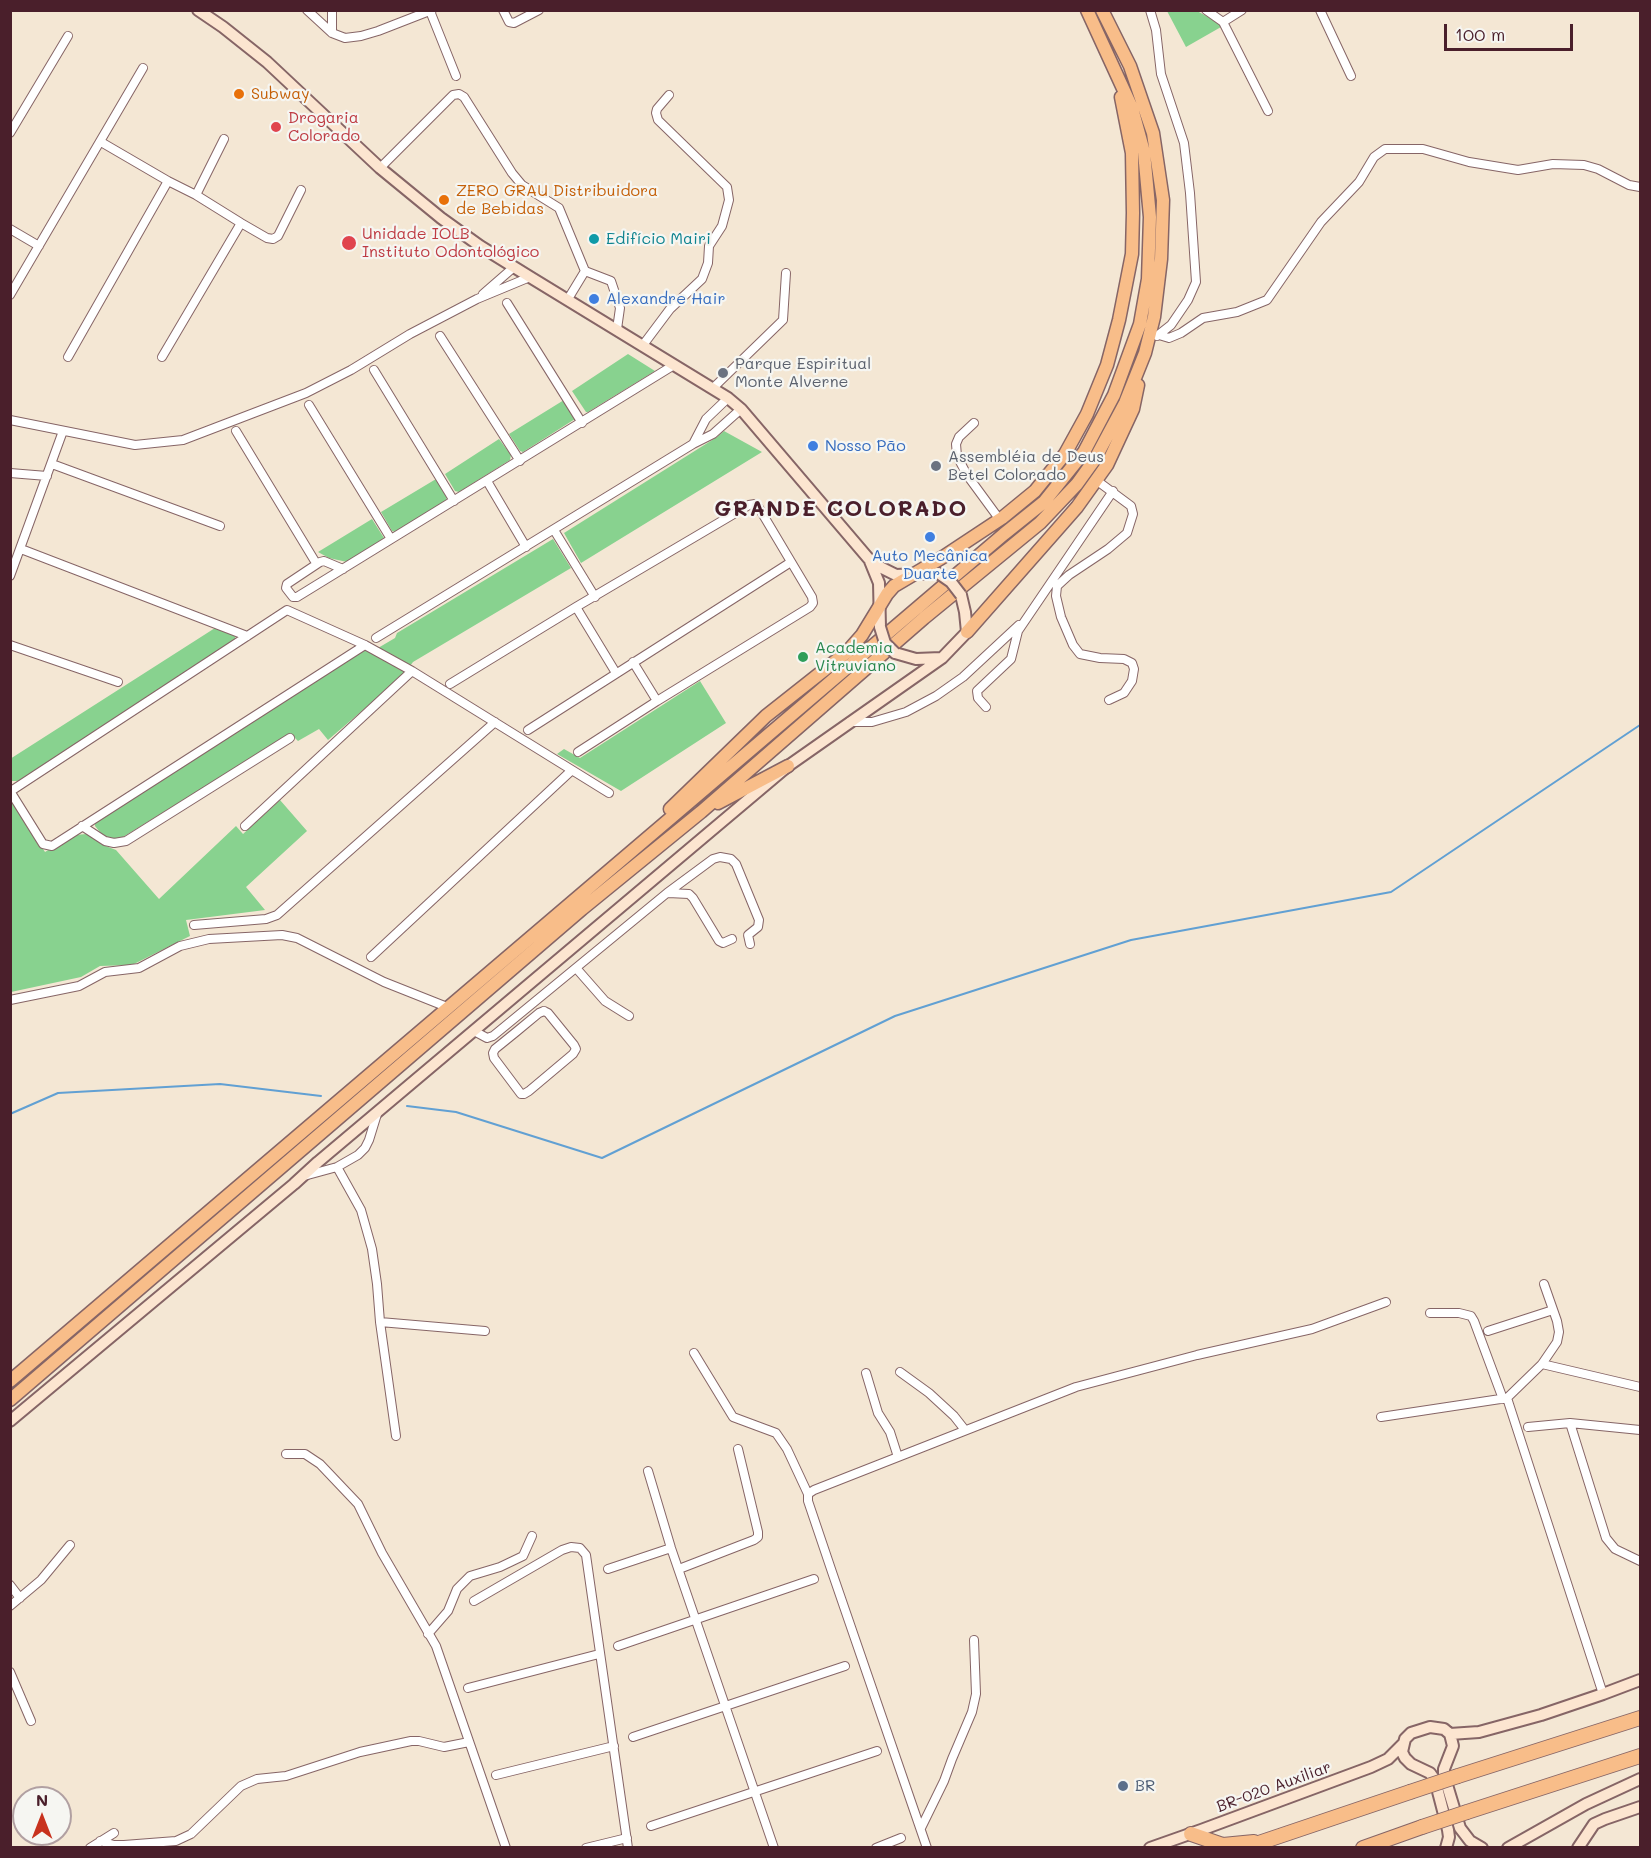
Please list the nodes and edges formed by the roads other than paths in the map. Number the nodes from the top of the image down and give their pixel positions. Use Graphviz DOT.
graph roads {
  1 [pos="198,10"];
  2 [pos="307,10"];
  3 [pos="332,10"];
  4 [pos="502,10"];
  5 [pos="539,10"];
  6 [pos="1087,10"];
  7 [pos="1102,10"];
  8 [pos="1150,10"];
  9 [pos="1206,10"];
  10 [pos="1242,10"];
  11 [pos="1320,10"];
  12 [pos="431,11"];
  13 [pos="1223,22"];
  14 [pos="332,33"];
  15 [pos="68,36"];
  16 [pos="1113,64"];
  17 [pos="143,68"];
  18 [pos="456,76"];
  19 [pos="1351,76"];
  20 [pos="669,95"];
  21 [pos="1268,111"];
  22 [pos="10,133"];
  23 [pos="224,139"];
  24 [pos="101,142"];
  25 [pos="380,168"];
  26 [pos="168,181"];
  27 [pos="1641,187"];
  28 [pos="301,190"];
  29 [pos="196,195"];
  30 [pos="240,224"];
  31 [pos="10,228"];
  32 [pos="39,246"];
  33 [pos="514,267"];
  34 [pos="585,271"];
  35 [pos="786,273"];
  36 [pos="530,277"];
  37 [pos="10,295"];
  38 [pos="477,299"];
  39 [pos="568,299"];
  40 [pos="507,303"];
  41 [pos="617,329"];
  42 [pos="1159,335"];
  43 [pos="440,336"];
  44 [pos="643,345"];
  45 [pos="1146,349"];
  46 [pos="68,357"];
  47 [pos="162,357"];
  48 [pos="674,365"];
  49 [pos="374,370"];
  50 [pos="713,388"];
  51 [pos="728,398"];
  52 [pos="309,405"];
  53 [pos="741,409"];
  54 [pos="10,420"];
  55 [pos="582,423"];
  56 [pos="974,423"];
  57 [pos="236,431"];
  58 [pos="63,432"];
  59 [pos="693,444"];
  60 [pos="520,461"];
  61 [pos="52,464"];
  62 [pos="10,473"];
  63 [pos="47,476"];
  64 [pos="1096,480"];
  65 [pos="486,481"];
  66 [pos="1113,491"];
  67 [pos="454,501"];
  68 [pos="1000,519"];
  69 [pos="220,526"];
  70 [pos="554,530"];
  71 [pos="391,539"];
  72 [pos="526,547"];
  73 [pos="21,549"];
  74 [pos="868,558"];
  75 [pos="791,562"];
  76 [pos="316,563"];
  77 [pos="343,569"];
  78 [pos="911,574"];
  79 [pos="10,576"];
  80 [pos="595,597"];
  81 [pos="879,606"];
  82 [pos="576,607"];
  83 [pos="1025,619"];
  84 [pos="967,632"];
  85 [pos="247,636"];
  86 [pos="376,638"];
  87 [pos="10,645"];
  88 [pos="364,645"];
  89 [pos="942,658"];
  90 [pos="633,662"];
  91 [pos="412,672"];
  92 [pos="616,673"];
  93 [pos="118,682"];
  94 [pos="450,684"];
  95 [pos="1109,700"];
  96 [pos="657,701"];
  97 [pos="986,707"];
  98 [pos="495,722"];
  99 [pos="848,723"];
  100 [pos="528,730"];
  101 [pos="290,738"];
  102 [pos="578,753"];
  103 [pos="788,766"];
  104 [pos="572,770"];
  105 [pos="11,791"];
  106 [pos="609,793"];
  107 [pos="701,812"];
  108 [pos="82,826"];
  109 [pos="244,826"];
  110 [pos="609,870"];
  111 [pos="667,893"];
  112 [pos="194,925"];
  113 [pos="732,939"];
  114 [pos="750,945"];
  115 [pos="371,957"];
  116 [pos="576,968"];
  117 [pos="10,1000"];
  118 [pos="447,1007"];
  119 [pos="629,1016"];
  120 [pos="509,1023"];
  121 [pos="474,1030"];
  122 [pos="516,1032"];
  123 [pos="377,1112"];
  124 [pos="337,1167"];
  125 [pos="303,1176"];
  126 [pos="1544,1284"];
  127 [pos="1386,1302"];
  128 [pos="1553,1310"];
  129 [pos="1431,1313"];
  130 [pos="380,1322"];
  131 [pos="484,1331"];
  132 [pos="1488,1331"];
  133 [pos="694,1353"];
  134 [pos="1542,1364"];
  135 [pos="900,1372"];
  136 [pos="866,1373"];
  137 [pos="10,1381"];
  138 [pos="1641,1387"];
  139 [pos="1505,1399"];
  140 [pos="10,1400"];
  141 [pos="1381,1417"];
  142 [pos="10,1421"];
  143 [pos="1570,1423"];
  144 [pos="1528,1426"];
  145 [pos="965,1430"];
  146 [pos="1641,1430"];
  147 [pos="396,1436"];
  148 [pos="738,1449"];
  149 [pos="286,1454"];
  150 [pos="898,1457"];
  151 [pos="648,1471"];
  152 [pos="808,1494"];
  153 [pos="531,1536"];
  154 [pos="70,1545"];
  155 [pos="671,1548"];
  156 [pos="1641,1562"];
  157 [pos="608,1569"];
  158 [pos="679,1569"];
  159 [pos="814,1579"];
  160 [pos="10,1586"];
  161 [pos="20,1598"];
  162 [pos="474,1601"];
  163 [pos="10,1606"];
  164 [pos="697,1618"];
  165 [pos="428,1634"];
  166 [pos="974,1640"];
  167 [pos="618,1646"];
  168 [pos="599,1654"];
  169 [pos="845,1666"];
  170 [pos="10,1672"];
  171 [pos="1641,1680"];
  172 [pos="468,1688"];
  173 [pos="1604,1694"];
  174 [pos="726,1707"];
  175 [pos="1641,1718"];
  176 [pos="31,1721"];
  177 [pos="1450,1734"];
  178 [pos="633,1737"];
  179 [pos="469,1742"];
  180 [pos="1403,1744"];
  181 [pos="614,1746"];
  182 [pos="877,1751"];
  183 [pos="1641,1756"];
  184 [pos="496,1775"];
  185 [pos="1641,1779"];
  186 [pos="755,1791"];
  187 [pos="1641,1807"];
  188 [pos="651,1826"];
  189 [pos="921,1828"];
  190 [pos="1589,1832"];
  191 [pos="114,1833"];
  192 [pos="1191,1834"];
  193 [pos="627,1838"];
  194 [pos="901,1838"];
  195 [pos="100,1841"];
  196 [pos="1262,1841"];
  197 [pos="90,1848"];
  198 [pos="506,1848"];
  199 [pos="586,1848"];
  200 [pos="628,1848"];
  201 [pos="774,1848"];
  202 [pos="876,1848"];
  203 [pos="927,1848"];
  204 [pos="1150,1848"];
  205 [pos="1244,1848"];
  206 [pos="1363,1848"];
  207 [pos="1446,1848"];
  208 [pos="1482,1848"];
  209 [pos="1508,1848"];
  210 [pos="1578,1848"];
  211 [pos="1585,1848"];
  1 -- 25 [label="street"];
  2 -- 14 [label="street"];
  3 -- 14 [label="street"];
  4 -- 5 [label="street"];
  6 -- 16 [label="main road"];
  7 -- 45 [label="main road"];
  8 -- 42 [label="street"];
  9 -- 13 [label="street"];
  10 -- 13 [label="street"];
  11 -- 19 [label="street"];
  12 -- 14 [label="street"];
  12 -- 18 [label="street"];
  13 -- 21 [label="street"];
  15 -- 22 [label="street"];
  16 -- 68 [label="main road"];
  16 -- 110 [label="main road"];
  17 -- 24 [label="street"];
  20 -- 44 [label="street"];
  23 -- 29 [label="street"];
  24 -- 26 [label="street"];
  24 -- 32 [label="street"];
  25 -- 33 [label="street"];
  25 -- 34 [label="street"];
  26 -- 29 [label="street"];
  26 -- 46 [label="street"];
  27 -- 42 [label="street"];
  28 -- 30 [label="street"];
  29 -- 30 [label="street"];
  30 -- 47 [label="street"];
  31 -- 32 [label="street"];
  32 -- 37 [label="street"];
  33 -- 36 [label="street"];
  33 -- 38 [label="street"];
  34 -- 39 [label="street"];
  34 -- 41 [label="street"];
  35 -- 50 [label="street"];
  36 -- 38 [label="street"];
  36 -- 39 [label="street"];
  38 -- 58 [label="street"];
  39 -- 41 [label="street"];
  40 -- 55 [label="street"];
  41 -- 44 [label="street"];
  42 -- 45 [label="street"];
  43 -- 60 [label="street"];
  44 -- 48 [label="street"];
  45 -- 64 [label="main road"];
  45 -- 107 [label="main road"];
  48 -- 50 [label="street"];
  48 -- 55 [label="street"];
  49 -- 67 [label="street"];
  50 -- 51 [label="street"];
  51 -- 53 [label="street"];
  51 -- 59 [label="street"];
  52 -- 71 [label="street"];
  53 -- 59 [label="street"];
  53 -- 74 [label="street"];
  54 -- 58 [label="street"];
  55 -- 60 [label="street"];
  56 -- 68 [label="street"];
  57 -- 76 [label="street"];
  58 -- 61 [label="street"];
  59 -- 70 [label="street"];
  60 -- 65 [label="street"];
  61 -- 63 [label="street"];
  61 -- 69 [label="street"];
  62 -- 63 [label="street"];
  63 -- 73 [label="street"];
  64 -- 66 [label="street"];
  64 -- 84 [label="main road"];
  65 -- 67 [label="street"];
  65 -- 72 [label="street"];
  66 -- 83 [label="street"];
  66 -- 95 [label="street"];
  67 -- 71 [label="street"];
  68 -- 78 [label="main road"];
  70 -- 72 [label="street"];
  70 -- 80 [label="street"];
  71 -- 77 [label="street"];
  72 -- 86 [label="street"];
  73 -- 79 [label="street"];
  73 -- 85 [label="street"];
  74 -- 78 [label="street"];
  74 -- 81 [label="street"];
  75 -- 80 [label="street"];
  75 -- 90 [label="street"];
  75 -- 96 [label="street"];
  76 -- 77 [label="street"];
  76 -- 77 [label="street"];
  78 -- 81 [label="main road"];
  78 -- 84 [label="street, bridge"];
  80 -- 82 [label="street"];
  81 -- 89 [label="street, bridge"];
  81 -- 110 [label="main road"];
  82 -- 92 [label="street"];
  82 -- 94 [label="street"];
  83 -- 97 [label="street"];
  83 -- 99 [label="street"];
  84 -- 89 [label="street"];
  85 -- 88 [label="street"];
  85 -- 105 [label="street"];
  87 -- 93 [label="street"];
  88 -- 91 [label="street"];
  88 -- 108 [label="street"];
  89 -- 99 [label="street"];
  90 -- 92 [label="street"];
  90 -- 96 [label="street"];
  91 -- 98 [label="street"];
  91 -- 109 [label="street"];
  92 -- 100 [label="street"];
  96 -- 102 [label="street"];
  98 -- 104 [label="street"];
  98 -- 112 [label="street"];
  99 -- 103 [label="street"];
  101 -- 108 [label="street"];
  103 -- 107 [label="main road"];
  103 -- 121 [label="street"];
  104 -- 106 [label="street"];
  104 -- 115 [label="street"];
  105 -- 108 [label="street"];
  107 -- 140 [label="main road"];
  110 -- 118 [label="main road"];
  111 -- 113 [label="street"];
  111 -- 114 [label="street"];
  111 -- 116 [label="street"];
  116 -- 119 [label="street"];
  116 -- 120 [label="street"];
  117 -- 118 [label="street"];
  118 -- 137 [label="main road"];
  120 -- 121 [label="street"];
  120 -- 122 [label="street"];
  121 -- 123 [label="street"];
  122 -- 122 [label="street"];
  123 -- 124 [label="street"];
  123 -- 125 [label="street"];
  124 -- 125 [label="street"];
  124 -- 130 [label="street"];
  125 -- 142 [label="street"];
  126 -- 128 [label="street"];
  127 -- 145 [label="street"];
  128 -- 132 [label="street"];
  128 -- 134 [label="street"];
  129 -- 139 [label="street"];
  130 -- 131 [label="street"];
  130 -- 147 [label="street"];
  133 -- 152 [label="street"];
  134 -- 138 [label="street"];
  134 -- 139 [label="street"];
  135 -- 145 [label="street"];
  136 -- 150 [label="street"];
  139 -- 141 [label="street"];
  139 -- 173 [label="street"];
  143 -- 144 [label="street"];
  143 -- 146 [label="street"];
  143 -- 156 [label="street"];
  145 -- 150 [label="street"];
  148 -- 158 [label="street"];
  149 -- 165 [label="street"];
  150 -- 152 [label="street"];
  151 -- 155 [label="street"];
  152 -- 189 [label="street"];
  153 -- 165 [label="street"];
  154 -- 161 [label="street"];
  155 -- 157 [label="street"];
  155 -- 158 [label="street"];
  158 -- 164 [label="street"];
  159 -- 164 [label="street"];
  160 -- 161 [label="street"];
  161 -- 163 [label="street"];
  162 -- 168 [label="street"];
  164 -- 167 [label="street"];
  164 -- 174 [label="street"];
  165 -- 179 [label="street"];
  166 -- 189 [label="street"];
  168 -- 172 [label="street"];
  168 -- 181 [label="street"];
  169 -- 174 [label="street"];
  170 -- 176 [label="street"];
  171 -- 173 [label="street, BR-020 Auxiliar"];
  173 -- 177 [label="street, BR-020 Auxiliar"];
  174 -- 178 [label="street"];
  174 -- 186 [label="street"];
  175 -- 196 [label="highway, bridge"];
  177 -- 180 [label="street, BR-020 Auxiliar"];
  177 -- 208 [label="street"];
  179 -- 195 [label="street"];
  179 -- 198 [label="street"];
  180 -- 192 [label="street, BR-020 Auxiliar"];
  180 -- 207 [label="street"];
  181 -- 184 [label="street"];
  181 -- 193 [label="street"];
  182 -- 186 [label="street"];
  183 -- 206 [label="highway, bridge"];
  185 -- 209 [label="street"];
  186 -- 188 [label="street"];
  186 -- 201 [label="street"];
  187 -- 190 [label="street"];
  189 -- 203 [label="street"];
  190 -- 210 [label="street"];
  190 -- 211 [label="street"];
  191 -- 195 [label="street"];
  192 -- 196 [label="highway"];
  192 -- 204 [label="street, BR-020 Auxiliar"];
  193 -- 199 [label="street"];
  193 -- 200 [label="street"];
  194 -- 202 [label="street"];
  195 -- 197 [label="street"];
  196 -- 205 [label="highway"];
}
